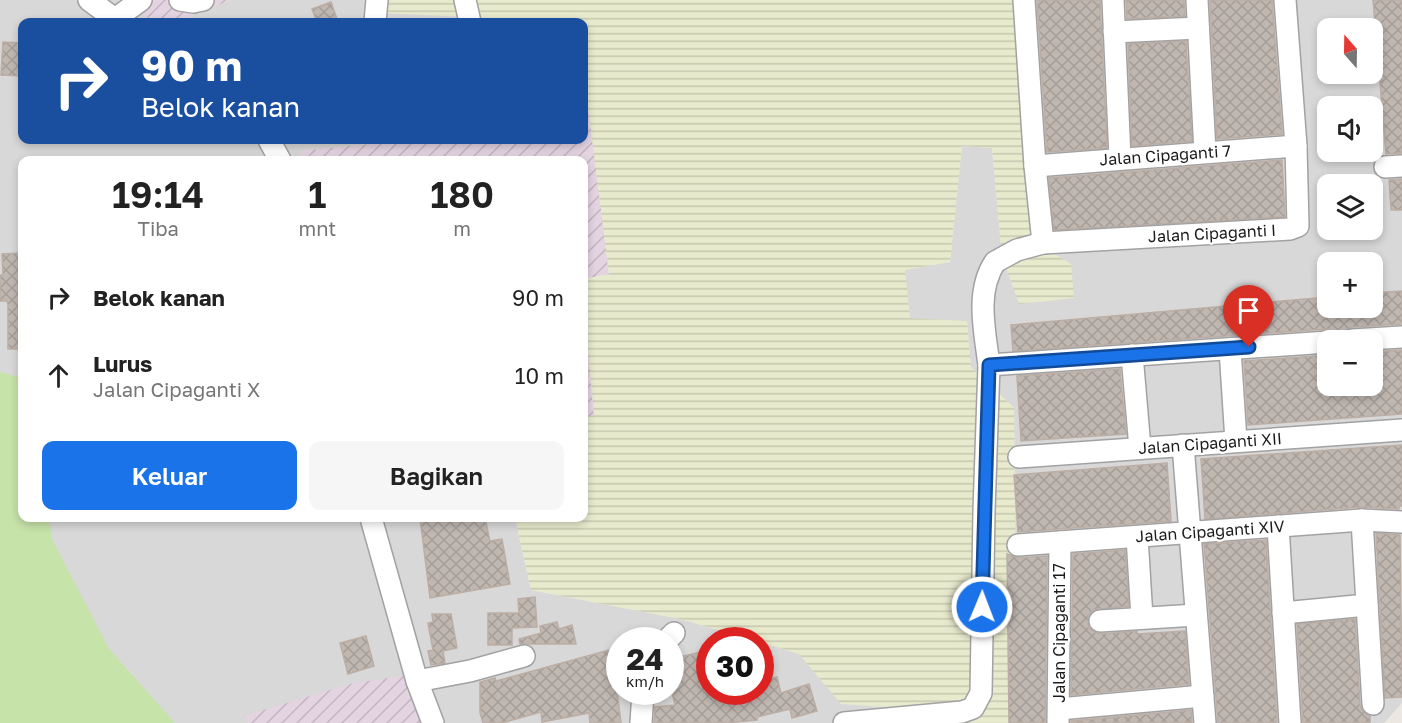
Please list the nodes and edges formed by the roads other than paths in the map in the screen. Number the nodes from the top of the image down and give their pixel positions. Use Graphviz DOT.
graph roads {
  1 [pos="89,0"];
  2 [pos="141,0"];
  3 [pos="180,0"];
  4 [pos="203,0"];
  5 [pos="377,0"];
  6 [pos="465,0"];
  7 [pos="1024,0"];
  8 [pos="1113,0"];
  9 [pos="1197,0"];
  10 [pos="1285,0"];
  11 [pos="113,18"];
  12 [pos="120,18"];
  13 [pos="375,18"];
  14 [pos="469,18"];
  15 [pos="1198,28"];
  16 [pos="1114,32"];
  17 [pos="1296,146"];
  18 [pos="1205,152"];
  19 [pos="1120,158"];
  20 [pos="1035,165"];
  21 [pos="1043,243"];
  22 [pos="1402,337"];
  23 [pos="1383,338"];
  24 [pos="1317,343"];
  25 [pos="1230,349"];
  26 [pos="1132,355"];
  27 [pos="989,365"];
  28 [pos="1402,429"];
  29 [pos="1236,441"];
  30 [pos="1183,445"];
  31 [pos="1140,448"];
  32 [pos="1019,457"];
  33 [pos="1362,520"];
  34 [pos="372,522"];
  35 [pos="1402,522"];
  36 [pos="1278,526"];
  37 [pos="1190,533"];
  38 [pos="1137,537"];
  39 [pos="1060,542"];
  40 [pos="1018,545"];
  41 [pos="1367,605"];
  42 [pos="1284,614"];
  43 [pos="1196,615"];
  44 [pos="1142,618"];
  45 [pos="1100,621"];
  46 [pos="524,656"];
  47 [pos="417,681"];
  48 [pos="1203,696"];
  49 [pos="1373,704"];
  50 [pos="642,705"];
  51 [pos="1059,716"];
  52 [pos="433,723"];
  53 [pos="641,723"];
  54 [pos="844,723"];
  55 [pos="1205,723"];
  56 [pos="1290,723"];
  1 -- 11 [label="street"];
  2 -- 12 [label="street"];
  3 -- 4 [label="street"];
  5 -- 13 [label="street"];
  6 -- 14 [label="street"];
  7 -- 20 [label="street"];
  8 -- 16 [label="street"];
  9 -- 15 [label="street"];
  10 -- 17 [label="street, Jalan Cipaganti I"];
  15 -- 16 [label="street"];
  15 -- 18 [label="street"];
  16 -- 19 [label="street"];
  17 -- 18 [label="street, Jalan Cipaganti 7"];
  17 -- 21 [label="street, Jalan Cipaganti I"];
  18 -- 19 [label="street, Jalan Cipaganti 7"];
  19 -- 20 [label="street, Jalan Cipaganti 7"];
  20 -- 21 [label="street"];
  21 -- 27 [label="street"];
  22 -- 23 [label="street"];
  24 -- 25 [label="street"];
  25 -- 26 [label="street"];
  25 -- 29 [label="street"];
  26 -- 27 [label="street"];
  26 -- 31 [label="street"];
  27 -- 54 [label="street"];
  28 -- 29 [label="street, Jalan Cipaganti XII"];
  29 -- 30 [label="street, Jalan Cipaganti XII"];
  30 -- 31 [label="street, Jalan Cipaganti XII"];
  30 -- 37 [label="street"];
  31 -- 32 [label="street, Jalan Cipaganti XII"];
  33 -- 35 [label="street, Jalan Cipaganti XIV"];
  33 -- 36 [label="street, Jalan Cipaganti XIV"];
  33 -- 41 [label="street"];
  34 -- 47 [label="street"];
  36 -- 37 [label="street, Jalan Cipaganti XIV"];
  36 -- 42 [label="street"];
  37 -- 38 [label="street, Jalan Cipaganti XIV"];
  37 -- 43 [label="street"];
  38 -- 39 [label="street, Jalan Cipaganti XIV"];
  38 -- 44 [label="street"];
  39 -- 40 [label="street, Jalan Cipaganti XIV"];
  39 -- 51 [label="street, Jalan Cipaganti 17"];
  41 -- 42 [label="street"];
  41 -- 49 [label="street"];
  42 -- 56 [label="street"];
  43 -- 44 [label="street"];
  43 -- 48 [label="street"];
  44 -- 45 [label="street"];
  46 -- 47 [label="street"];
  47 -- 52 [label="street"];
  48 -- 51 [label="street"];
  48 -- 55 [label="street"];
  50 -- 53 [label="street"];
}
